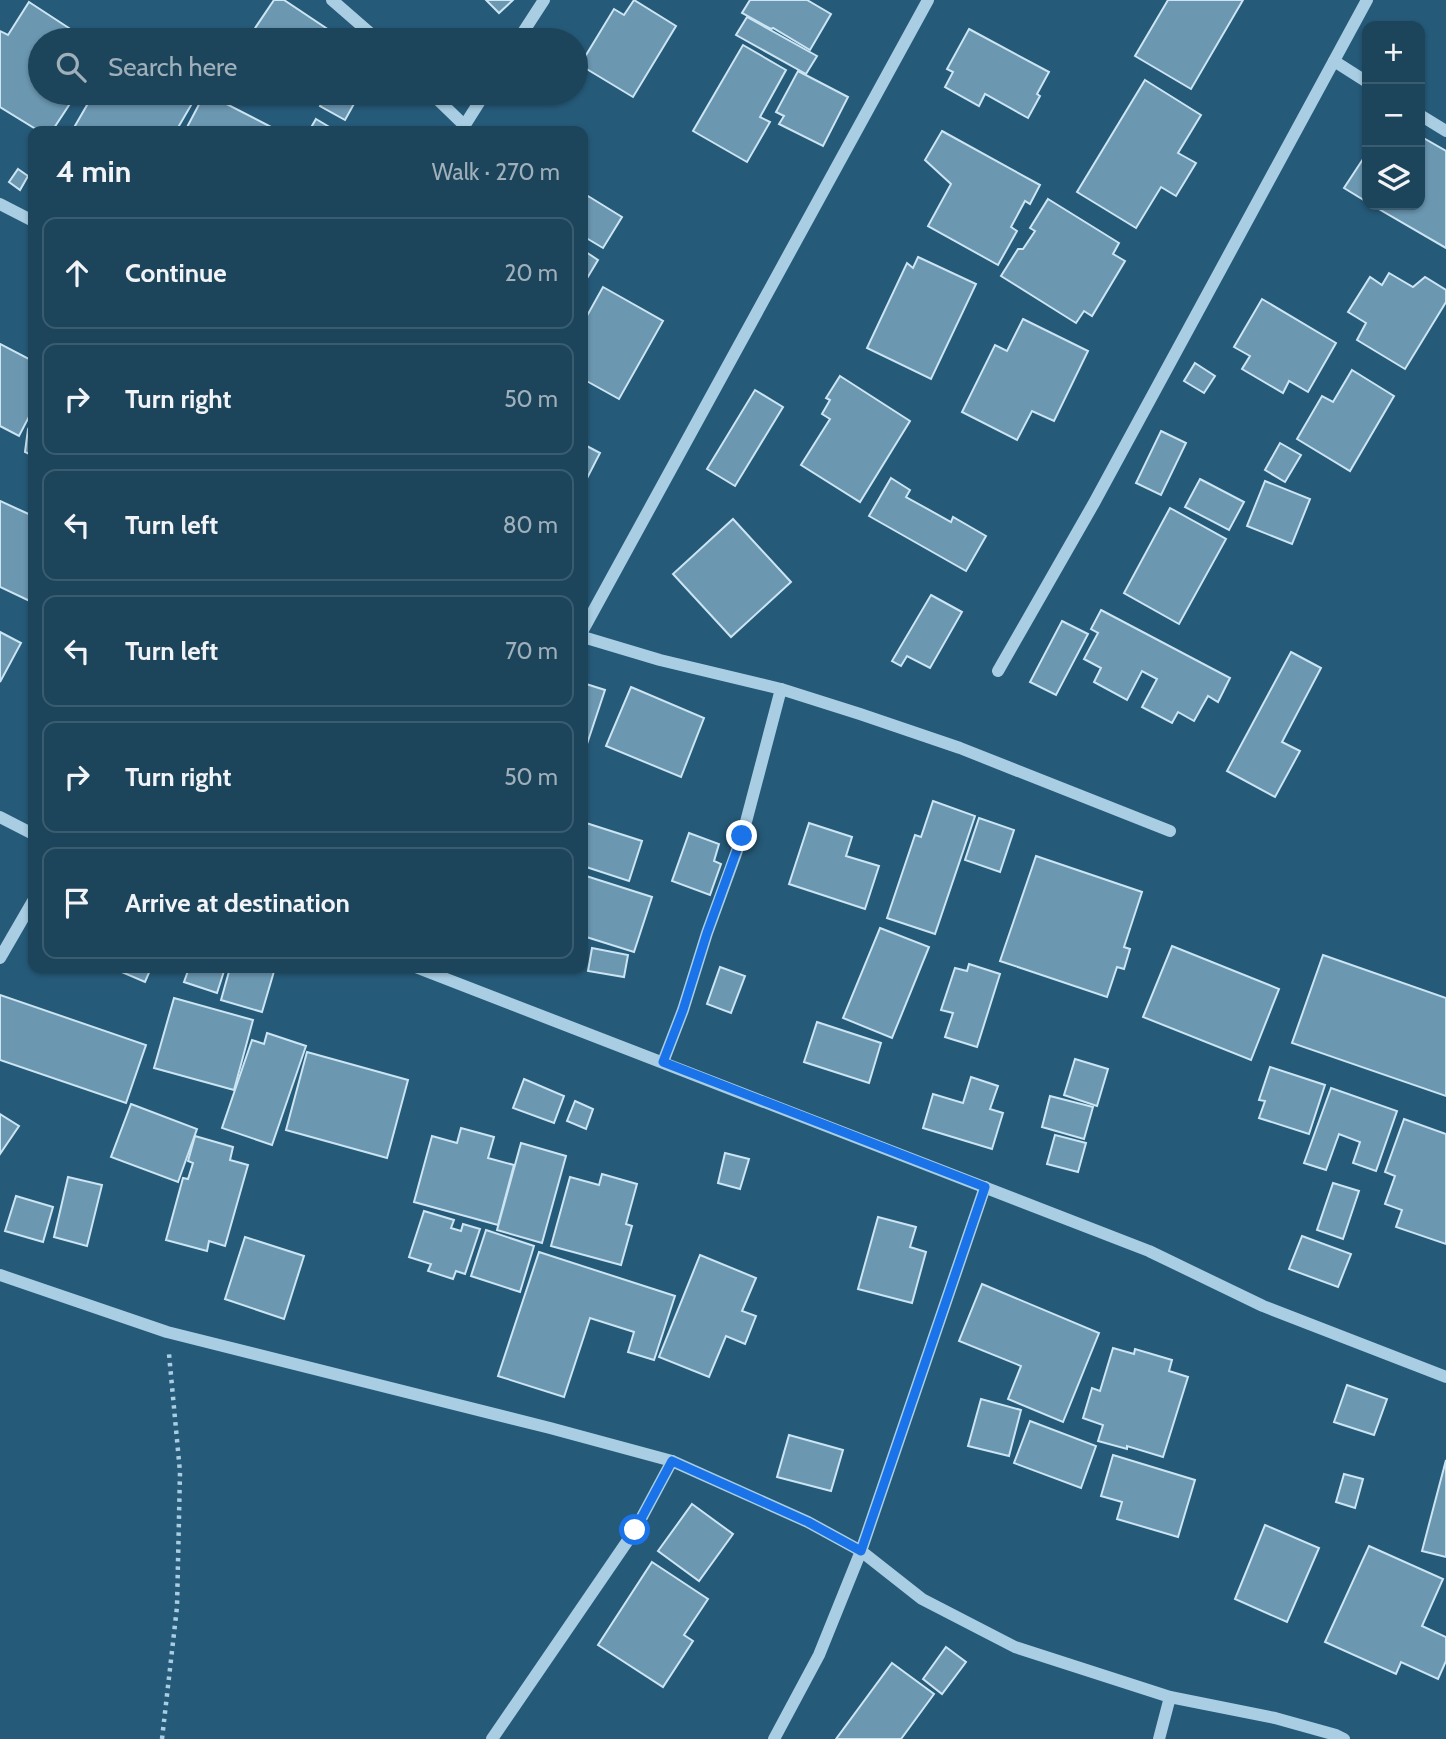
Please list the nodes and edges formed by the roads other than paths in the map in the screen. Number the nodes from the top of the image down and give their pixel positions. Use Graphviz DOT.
graph roads {
  1 [pos="332,0"];
  2 [pos="544,0"];
  3 [pos="928,0"];
  4 [pos="1367,0"];
  5 [pos="364,28"];
  6 [pos="526,28"];
  7 [pos="1335,61"];
  8 [pos="1362,79"];
  9 [pos="442,105"];
  10 [pos="477,105"];
  11 [pos="1425,117"];
  12 [pos="460,126"];
  13 [pos="463,126"];
  14 [pos="1446,131"];
  15 [pos="0,204"];
  16 [pos="28,218"];
  17 [pos="588,621"];
  18 [pos="588,638"];
  19 [pos="998,671"];
  20 [pos="781,690"];
  21 [pos="0,817"];
  22 [pos="28,831"];
  23 [pos="1170,831"];
  24 [pos="28,910"];
  25 [pos="0,958"];
  26 [pos="431,973"];
  27 [pos="663,1062"];
  28 [pos="985,1187"];
  29 [pos="0,1275"];
  30 [pos="1446,1377"];
  31 [pos="672,1461"];
  32 [pos="861,1551"];
  33 [pos="1170,1697"];
  34 [pos="492,1739"];
  35 [pos="774,1739"];
  36 [pos="1159,1739"];
  37 [pos="1344,1739"];
  1 -- 5 [label="street"];
  2 -- 6 [label="street"];
  3 -- 17 [label="street"];
  4 -- 7 [label="street"];
  7 -- 8 [label="street"];
  7 -- 19 [label="street"];
  9 -- 12 [label="street"];
  10 -- 13 [label="street"];
  11 -- 14 [label="street"];
  15 -- 16 [label="street"];
  18 -- 20 [label="street"];
  20 -- 23 [label="street"];
  20 -- 27 [label="street"];
  21 -- 22 [label="street"];
  24 -- 25 [label="street"];
  26 -- 27 [label="street"];
  27 -- 28 [label="street"];
  28 -- 30 [label="street"];
  28 -- 32 [label="street"];
  29 -- 31 [label="street"];
  31 -- 32 [label="street"];
  31 -- 34 [label="street"];
  32 -- 33 [label="street"];
  32 -- 35 [label="street"];
  33 -- 36 [label="street"];
  33 -- 37 [label="street"];
}
